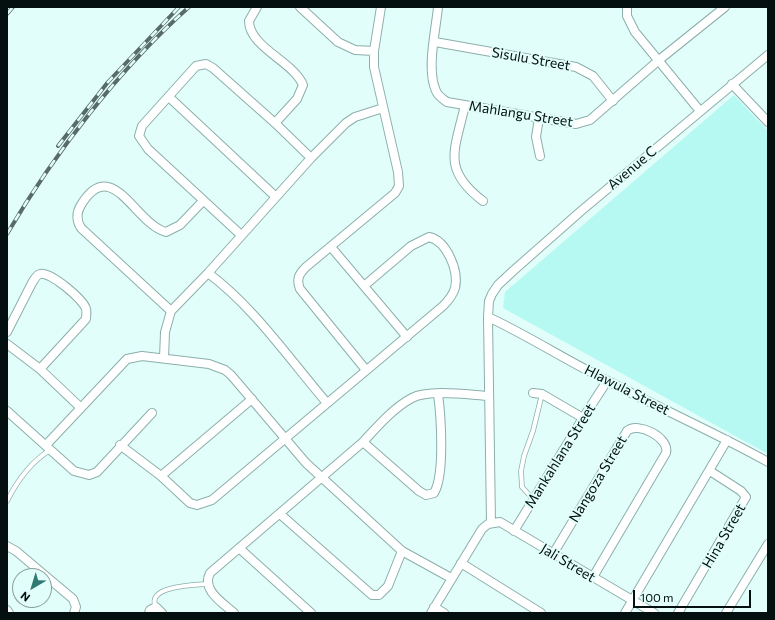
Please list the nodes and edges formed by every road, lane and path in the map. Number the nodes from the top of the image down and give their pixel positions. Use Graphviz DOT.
graph roads {
  1 [pos="257,7"];
  2 [pos="300,7"];
  3 [pos="381,7"];
  4 [pos="438,7"];
  5 [pos="627,7"];
  6 [pos="725,7"];
  7 [pos="435,42"];
  8 [pos="374,51"];
  9 [pos="768,55"];
  10 [pos="659,60"];
  11 [pos="732,84"];
  12 [pos="169,97"];
  13 [pos="613,101"];
  14 [pos="465,105"];
  15 [pos="383,108"];
  16 [pos="700,111"];
  17 [pos="539,118"];
  18 [pos="768,122"];
  19 [pos="275,123"];
  20 [pos="540,156"];
  21 [pos="311,158"];
  22 [pos="276,197"];
  23 [pos="203,201"];
  24 [pos="483,201"];
  25 [pos="241,235"];
  26 [pos="331,247"];
  27 [pos="208,273"];
  28 [pos="364,286"];
  29 [pos="171,311"];
  30 [pos="488,317"];
  31 [pos="7,332"];
  32 [pos="406,337"];
  33 [pos="7,344"];
  34 [pos="164,358"];
  35 [pos="40,369"];
  36 [pos="366,370"];
  37 [pos="607,381"];
  38 [pos="438,394"];
  39 [pos="538,394"];
  40 [pos="489,396"];
  41 [pos="252,399"];
  42 [pos="327,403"];
  43 [pos="80,407"];
  44 [pos="7,411"];
  45 [pos="152,413"];
  46 [pos="583,418"];
  47 [pos="285,438"];
  48 [pos="727,440"];
  49 [pos="363,442"];
  50 [pos="120,445"];
  51 [pos="48,447"];
  52 [pos="768,462"];
  53 [pos="710,471"];
  54 [pos="161,476"];
  55 [pos="321,478"];
  56 [pos="533,499"];
  57 [pos="7,501"];
  58 [pos="280,514"];
  59 [pos="491,523"];
  60 [pos="514,531"];
  61 [pos="768,544"];
  62 [pos="7,546"];
  63 [pos="239,548"];
  64 [pos="402,551"];
  65 [pos="553,554"];
  66 [pos="461,563"];
  67 [pos="593,577"];
  68 [pos="451,578"];
  69 [pos="207,584"];
  70 [pos="632,601"];
  71 [pos="7,610"];
  72 [pos="159,610"];
  73 [pos="433,610"];
  74 [pos="9,613"];
  75 [pos="74,613"];
  76 [pos="149,613"];
  77 [pos="234,613"];
  78 [pos="311,613"];
  79 [pos="444,613"];
  80 [pos="541,613"];
  81 [pos="625,613"];
  82 [pos="654,613"];
  83 [pos="678,613"];
  84 [pos="726,613"];
  1 -- 19 [label="street"];
  2 -- 8 [label="street"];
  3 -- 8 [label="street"];
  4 -- 7 [label="street, Mahlangu Street"];
  5 -- 10 [label="street"];
  6 -- 10 [label="street, Mahlangu Street"];
  7 -- 13 [label="street, Sisulu Street"];
  7 -- 14 [label="street, Mahlangu Street"];
  8 -- 15 [label="street"];
  9 -- 11 [label="street, Avenue C"];
  10 -- 13 [label="street, Mahlangu Street"];
  10 -- 16 [label="street"];
  11 -- 16 [label="street, Avenue C"];
  11 -- 18 [label="street"];
  12 -- 19 [label="street"];
  12 -- 22 [label="street"];
  12 -- 23 [label="street"];
  13 -- 17 [label="street, Mahlangu Street"];
  14 -- 17 [label="street, Mahlangu Street"];
  14 -- 24 [label="street"];
  15 -- 21 [label="street"];
  15 -- 26 [label="street"];
  16 -- 30 [label="street, Avenue C"];
  17 -- 20 [label="street"];
  19 -- 21 [label="street"];
  21 -- 22 [label="street"];
  22 -- 25 [label="street"];
  23 -- 25 [label="street"];
  23 -- 29 [label="street"];
  25 -- 27 [label="street"];
  26 -- 28 [label="street"];
  26 -- 36 [label="street"];
  27 -- 29 [label="street"];
  27 -- 42 [label="street"];
  28 -- 32 [label="street"];
  28 -- 32 [label="street"];
  29 -- 34 [label="street"];
  30 -- 37 [label="street, Hlawula Street"];
  30 -- 40 [label="street"];
  31 -- 35 [label="street"];
  32 -- 36 [label="street"];
  33 -- 35 [label="street"];
  34 -- 41 [label="street"];
  34 -- 43 [label="street"];
  35 -- 43 [label="street"];
  36 -- 42 [label="street"];
  37 -- 46 [label="street, Mankahlana Street"];
  37 -- 48 [label="street, Hlawula Street"];
  38 -- 40 [label="street"];
  38 -- 49 [label="street"];
  38 -- 49 [label="street"];
  39 -- 46 [label="street"];
  39 -- 56 [label="lane"];
  40 -- 59 [label="street"];
  41 -- 47 [label="street"];
  41 -- 54 [label="street"];
  42 -- 47 [label="street"];
  43 -- 51 [label="street"];
  44 -- 51 [label="street"];
  45 -- 50 [label="street"];
  46 -- 56 [label="street, Mankahlana Street"];
  47 -- 54 [label="street"];
  47 -- 55 [label="street"];
  48 -- 52 [label="street, Hlawula Street"];
  48 -- 53 [label="street"];
  49 -- 55 [label="street"];
  50 -- 51 [label="street"];
  50 -- 54 [label="street"];
  51 -- 57 [label="lane"];
  53 -- 70 [label="street"];
  53 -- 83 [label="street, Hina Street"];
  55 -- 58 [label="street"];
  55 -- 64 [label="street"];
  56 -- 60 [label="street, Mankahlana Street"];
  58 -- 63 [label="street"];
  58 -- 64 [label="street"];
  59 -- 60 [label="street, Jali Street"];
  59 -- 66 [label="street"];
  60 -- 65 [label="street, Jali Street"];
  61 -- 84 [label="street"];
  62 -- 75 [label="street"];
  63 -- 69 [label="street"];
  63 -- 78 [label="street"];
  64 -- 68 [label="street"];
  65 -- 67 [label="street, Jali Street"];
  65 -- 67 [label="street, Nangoza Street"];
  66 -- 68 [label="street"];
  66 -- 80 [label="street"];
  67 -- 70 [label="street, Jali Street"];
  68 -- 73 [label="street"];
  69 -- 72 [label="lane"];
  69 -- 77 [label="street"];
  70 -- 81 [label="street"];
  70 -- 82 [label="street, Jali Street"];
  71 -- 74 [label="street"];
  72 -- 76 [label="street"];
  73 -- 79 [label="street"];
}
